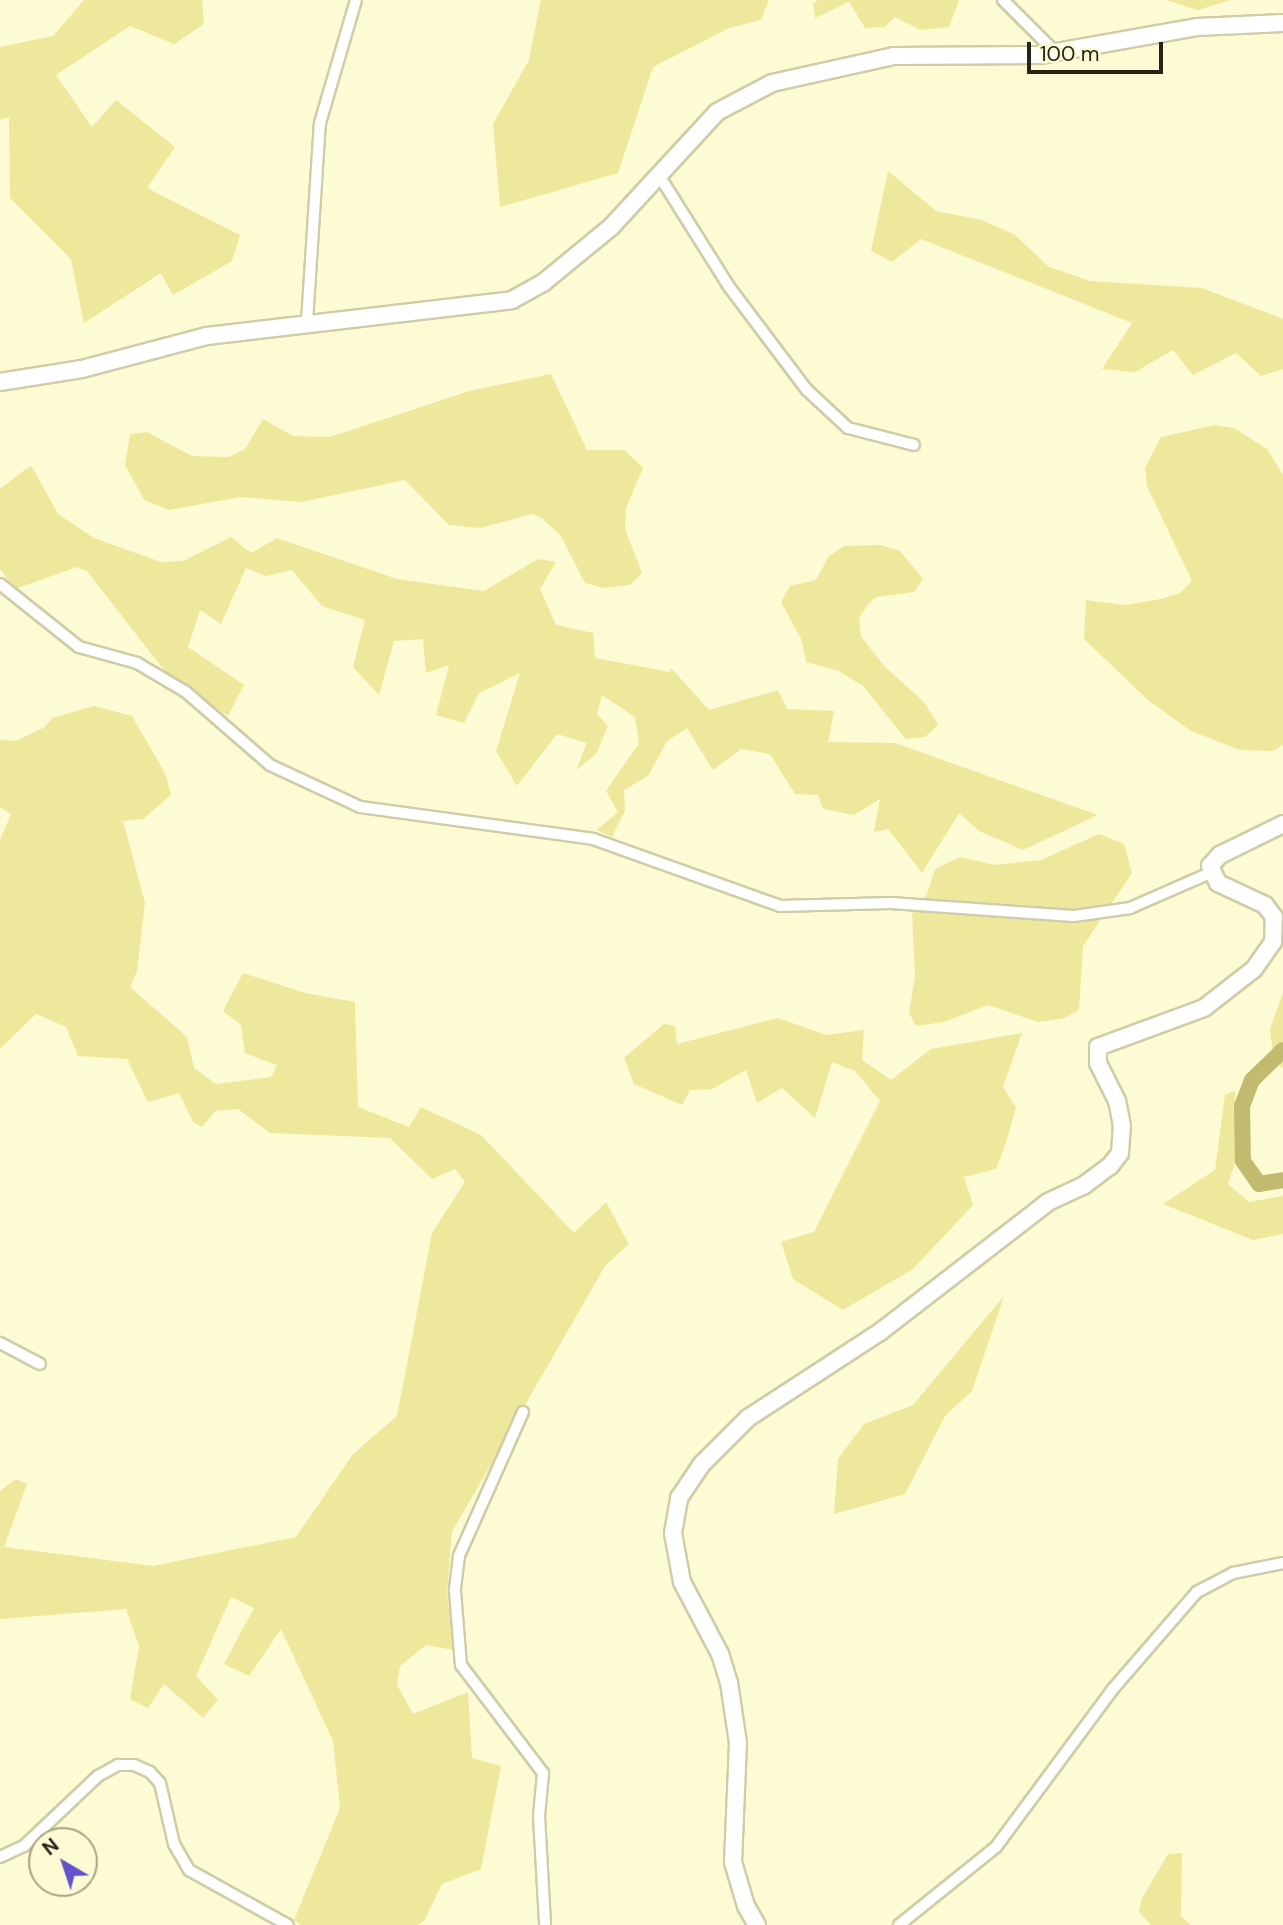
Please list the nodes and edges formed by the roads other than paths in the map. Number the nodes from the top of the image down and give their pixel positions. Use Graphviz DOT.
graph roads {
  1 [pos="355,0"];
  2 [pos="1003,0"];
  3 [pos="1283,23"];
  4 [pos="1056,53"];
  5 [pos="660,177"];
  6 [pos="307,323"];
  7 [pos="0,382"];
  8 [pos="914,445"];
  9 [pos="0,584"];
  10 [pos="1283,824"];
  11 [pos="1210,873"];
  12 [pos="0,1343"];
  13 [pos="40,1364"];
  14 [pos="523,1412"];
  15 [pos="1283,1563"];
  16 [pos="0,1857"];
  17 [pos="288,1925"];
  18 [pos="545,1925"];
  19 [pos="757,1925"];
  20 [pos="899,1925"];
  1 -- 6 [label="street"];
  2 -- 4 [label="street"];
  3 -- 4 [label="street"];
  4 -- 5 [label="street"];
  5 -- 6 [label="street"];
  5 -- 8 [label="street"];
  6 -- 7 [label="street"];
  9 -- 11 [label="street"];
  10 -- 11 [label="street"];
  11 -- 19 [label="street"];
  12 -- 13 [label="street"];
  14 -- 18 [label="street"];
  15 -- 20 [label="street"];
  16 -- 17 [label="street"];
}
